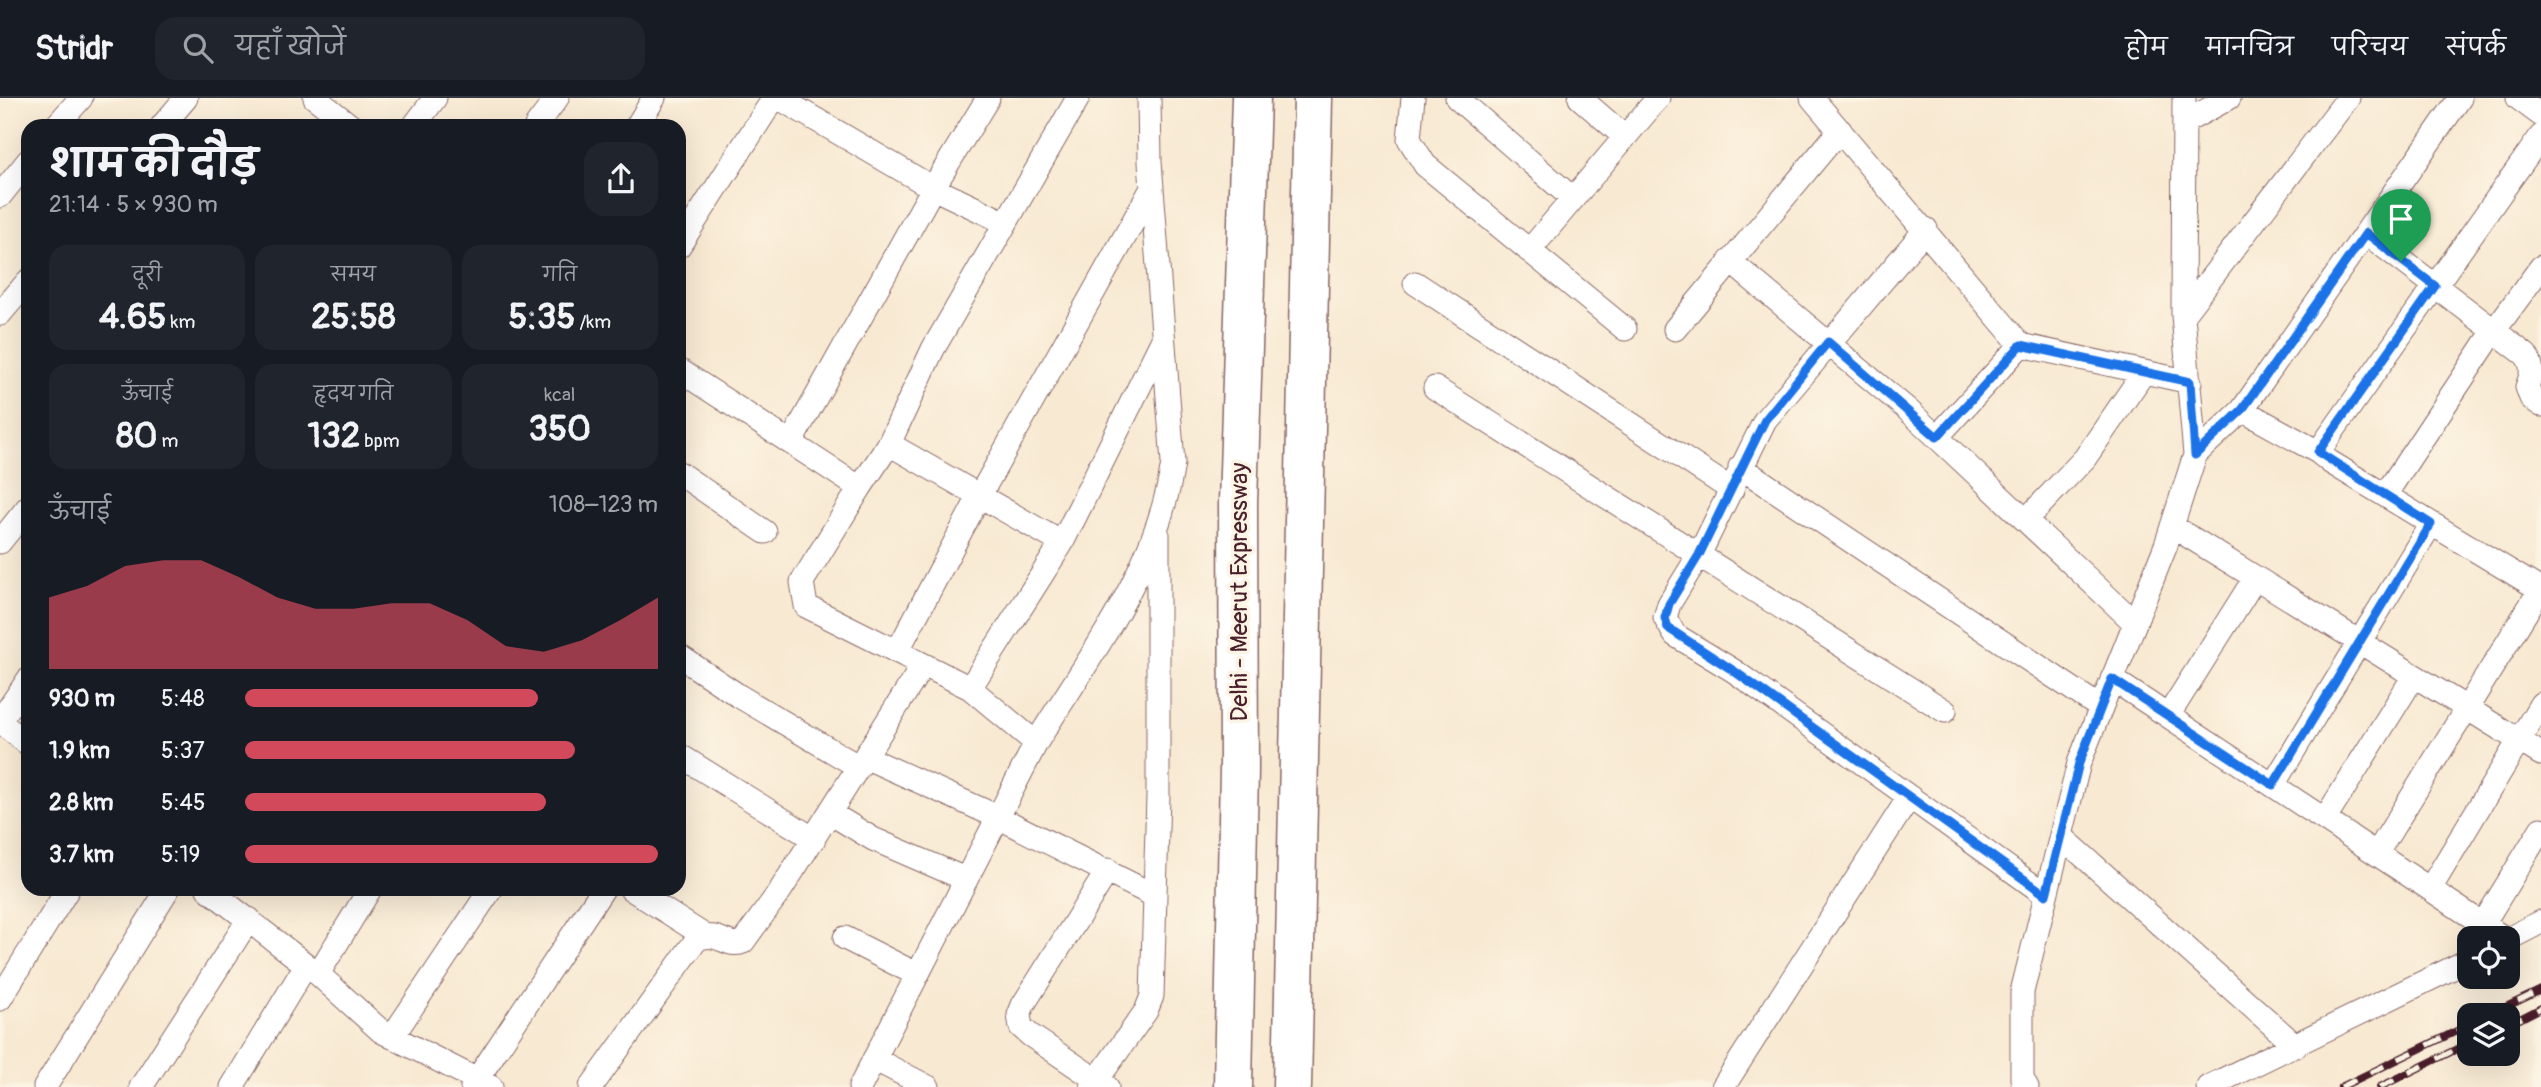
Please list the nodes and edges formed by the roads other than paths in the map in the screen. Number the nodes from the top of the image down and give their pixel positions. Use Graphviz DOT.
graph roads {
  1 [pos="81,98"];
  2 [pos="186,98"];
  3 [pos="315,98"];
  4 [pos="435,98"];
  5 [pos="557,98"];
  6 [pos="654,98"];
  7 [pos="774,98"];
  8 [pos="779,98"];
  9 [pos="988,98"];
  10 [pos="1078,98"];
  11 [pos="1149,98"];
  12 [pos="1251,98"];
  13 [pos="1313,98"];
  14 [pos="1413,98"];
  15 [pos="1457,98"];
  16 [pos="1580,98"];
  17 [pos="1658,98"];
  18 [pos="1813,98"];
  19 [pos="2184,98"];
  20 [pos="2229,98"];
  21 [pos="2348,98"];
  22 [pos="2460,98"];
  23 [pos="2518,98"];
  24 [pos="2541,115"];
  25 [pos="62,119"];
  26 [pos="168,119"];
  27 [pos="342,119"];
  28 [pos="419,119"];
  29 [pos="541,119"];
  30 [pos="641,119"];
  31 [pos="2185,122"];
  32 [pos="1840,130"];
  33 [pos="2541,136"];
  34 [pos="1625,137"];
  35 [pos="21,170"];
  36 [pos="933,188"];
  37 [pos="1152,188"];
  38 [pos="0,196"];
  39 [pos="1573,199"];
  40 [pos="1006,223"];
  41 [pos="1926,229"];
  42 [pos="2366,233"];
  43 [pos="686,235"];
  44 [pos="1530,251"];
  45 [pos="1730,261"];
  46 [pos="2541,267"];
  47 [pos="1415,284"];
  48 [pos="2435,286"];
  49 [pos="21,289"];
  50 [pos="0,314"];
  51 [pos="2183,315"];
  52 [pos="1625,329"];
  53 [pos="1675,329"];
  54 [pos="2494,331"];
  55 [pos="1163,339"];
  56 [pos="1828,342"];
  57 [pos="2021,345"];
  58 [pos="2144,372"];
  59 [pos="686,374"];
  60 [pos="2190,382"];
  61 [pos="1435,388"];
  62 [pos="2541,405"];
  63 [pos="2242,410"];
  64 [pos="1937,437"];
  65 [pos="791,442"];
  66 [pos="889,444"];
  67 [pos="2318,452"];
  68 [pos="2195,455"];
  69 [pos="1740,467"];
  70 [pos="686,478"];
  71 [pos="860,488"];
  72 [pos="1732,490"];
  73 [pos="980,495"];
  74 [pos="2385,495"];
  75 [pos="21,516"];
  76 [pos="2026,520"];
  77 [pos="2431,524"];
  78 [pos="1158,525"];
  79 [pos="2172,526"];
  80 [pos="765,532"];
  81 [pos="0,542"];
  82 [pos="1062,543"];
  83 [pos="1699,555"];
  84 [pos="2255,578"];
  85 [pos="2541,590"];
  86 [pos="2135,623"];
  87 [pos="2360,643"];
  88 [pos="897,652"];
  89 [pos="686,661"];
  90 [pos="923,665"];
  91 [pos="2414,677"];
  92 [pos="2112,679"];
  93 [pos="970,688"];
  94 [pos="21,690"];
  95 [pos="2541,704"];
  96 [pos="2101,708"];
  97 [pos="2466,709"];
  98 [pos="1945,711"];
  99 [pos="2168,716"];
  100 [pos="0,722"];
  101 [pos="21,738"];
  102 [pos="2519,741"];
  103 [pos="1036,743"];
  104 [pos="2541,754"];
  105 [pos="862,762"];
  106 [pos="686,766"];
  107 [pos="2273,785"];
  108 [pos="1908,799"];
  109 [pos="830,813"];
  110 [pos="998,817"];
  111 [pos="2325,819"];
  112 [pos="2541,829"];
  113 [pos="2061,836"];
  114 [pos="814,839"];
  115 [pos="2377,853"];
  116 [pos="1108,870"];
  117 [pos="965,879"];
  118 [pos="2430,889"];
  119 [pos="2046,895"];
  120 [pos="64,896"];
  121 [pos="164,896"];
  122 [pos="365,896"];
  123 [pos="486,896"];
  124 [pos="599,896"];
  125 [pos="642,896"];
  126 [pos="1155,896"];
  127 [pos="232,897"];
  128 [pos="249,919"];
  129 [pos="2541,922"];
  130 [pos="2483,924"];
  131 [pos="2486,926"];
  132 [pos="2520,932"];
  133 [pos="705,936"];
  134 [pos="845,938"];
  135 [pos="2457,966"];
  136 [pos="312,969"];
  137 [pos="916,974"];
  138 [pos="0,999"];
  139 [pos="392,1037"];
  140 [pos="2296,1045"];
  141 [pos="874,1059"];
  142 [pos="1099,1084"];
  143 [pos="480,1085"];
  144 [pos="46,1087"];
  145 [pos="141,1087"];
  146 [pos="232,1087"];
  147 [pos="591,1087"];
  148 [pos="860,1087"];
  149 [pos="928,1087"];
  150 [pos="1233,1087"];
  151 [pos="1292,1087"];
  152 [pos="1723,1087"];
  153 [pos="2027,1087"];
  154 [pos="2208,1087"];
  1 -- 25 [label="street"];
  2 -- 26 [label="street"];
  3 -- 27 [label="street"];
  4 -- 28 [label="street"];
  5 -- 29 [label="street"];
  6 -- 30 [label="street"];
  7 -- 43 [label="street"];
  8 -- 36 [label="street"];
  9 -- 36 [label="street"];
  10 -- 40 [label="street"];
  11 -- 37 [label="street"];
  12 -- 150 [label="highway, Delhi - Meerut Expressway"];
  13 -- 151 [label="highway"];
  14 -- 44 [label="street"];
  15 -- 39 [label="street"];
  16 -- 34 [label="street"];
  17 -- 34 [label="street"];
  18 -- 32 [label="street"];
  19 -- 31 [label="street"];
  20 -- 31 [label="street"];
  21 -- 51 [label="street"];
  22 -- 42 [label="street"];
  23 -- 24 [label="street"];
  31 -- 51 [label="street"];
  32 -- 41 [label="street"];
  32 -- 45 [label="street"];
  33 -- 48 [label="street"];
  34 -- 39 [label="street"];
  35 -- 38 [label="street"];
  36 -- 40 [label="street"];
  36 -- 65 [label="street"];
  37 -- 55 [label="street"];
  37 -- 73 [label="street"];
  39 -- 44 [label="street"];
  40 -- 66 [label="street"];
  41 -- 56 [label="street"];
  41 -- 57 [label="street"];
  42 -- 48 [label="street"];
  42 -- 63 [label="street"];
  44 -- 52 [label="street"];
  45 -- 53 [label="street"];
  45 -- 56 [label="street"];
  46 -- 54 [label="street"];
  47 -- 72 [label="street"];
  48 -- 54 [label="street"];
  48 -- 67 [label="street"];
  49 -- 50 [label="street"];
  51 -- 60 [label="street"];
  54 -- 62 [label="street"];
  54 -- 74 [label="street"];
  55 -- 78 [label="street"];
  55 -- 82 [label="street"];
  56 -- 64 [label="street"];
  56 -- 69 [label="street"];
  57 -- 58 [label="street"];
  57 -- 64 [label="street"];
  58 -- 60 [label="street"];
  58 -- 76 [label="street"];
  59 -- 65 [label="street"];
  60 -- 68 [label="street"];
  61 -- 83 [label="street"];
  63 -- 67 [label="street"];
  63 -- 68 [label="street"];
  64 -- 76 [label="street"];
  65 -- 71 [label="street"];
  66 -- 71 [label="street"];
  66 -- 73 [label="street"];
  67 -- 74 [label="street"];
  68 -- 79 [label="street"];
  69 -- 72 [label="street"];
  69 -- 96 [label="street"];
  70 -- 80 [label="street"];
  71 -- 88 [label="street"];
  72 -- 83 [label="street"];
  73 -- 82 [label="street"];
  73 -- 88 [label="street"];
  74 -- 77 [label="street"];
  75 -- 81 [label="street"];
  76 -- 86 [label="street"];
  77 -- 85 [label="street"];
  77 -- 87 [label="street"];
  78 -- 103 [label="street"];
  78 -- 126 [label="street"];
  79 -- 84 [label="street"];
  79 -- 86 [label="street"];
  82 -- 93 [label="street"];
  83 -- 98 [label="street"];
  83 -- 108 [label="street"];
  84 -- 87 [label="street"];
  84 -- 99 [label="street"];
  85 -- 97 [label="street"];
  86 -- 92 [label="street"];
  87 -- 91 [label="street"];
  87 -- 107 [label="street"];
  88 -- 90 [label="street"];
  89 -- 105 [label="street"];
  90 -- 93 [label="street"];
  90 -- 105 [label="street"];
  91 -- 97 [label="street"];
  91 -- 111 [label="street"];
  92 -- 96 [label="street"];
  92 -- 99 [label="street"];
  93 -- 103 [label="street"];
  94 -- 100 [label="street"];
  95 -- 102 [label="street"];
  96 -- 113 [label="street"];
  97 -- 102 [label="street"];
  97 -- 115 [label="street"];
  99 -- 107 [label="street"];
  100 -- 101 [label="street"];
  102 -- 104 [label="street"];
  102 -- 118 [label="street"];
  103 -- 110 [label="street"];
  105 -- 109 [label="street"];
  105 -- 110 [label="street"];
  106 -- 114 [label="street"];
  107 -- 111 [label="street"];
  108 -- 119 [label="street"];
  108 -- 152 [label="street"];
  109 -- 114 [label="street"];
  109 -- 117 [label="street"];
  110 -- 116 [label="street"];
  110 -- 117 [label="street"];
  111 -- 115 [label="street"];
  112 -- 130 [label="street"];
  113 -- 119 [label="street"];
  113 -- 140 [label="street"];
  114 -- 133 [label="street"];
  115 -- 118 [label="street"];
  116 -- 126 [label="street"];
  116 -- 142 [label="street"];
  117 -- 137 [label="street"];
  118 -- 130 [label="street"];
  119 -- 153 [label="street"];
  120 -- 138 [label="street"];
  121 -- 144 [label="street"];
  122 -- 136 [label="street"];
  123 -- 139 [label="street"];
  124 -- 143 [label="street"];
  125 -- 133 [label="street"];
  126 -- 142 [label="street"];
  127 -- 128 [label="street"];
  128 -- 136 [label="street"];
  128 -- 145 [label="street"];
  129 -- 132 [label="street"];
  130 -- 131 [label="street"];
  133 -- 147 [label="street"];
  134 -- 137 [label="street"];
  135 -- 140 [label="street"];
  136 -- 139 [label="street"];
  136 -- 146 [label="street"];
  137 -- 141 [label="street"];
  139 -- 143 [label="street"];
  140 -- 154 [label="street"];
  141 -- 148 [label="street"];
  141 -- 149 [label="street"];
}
